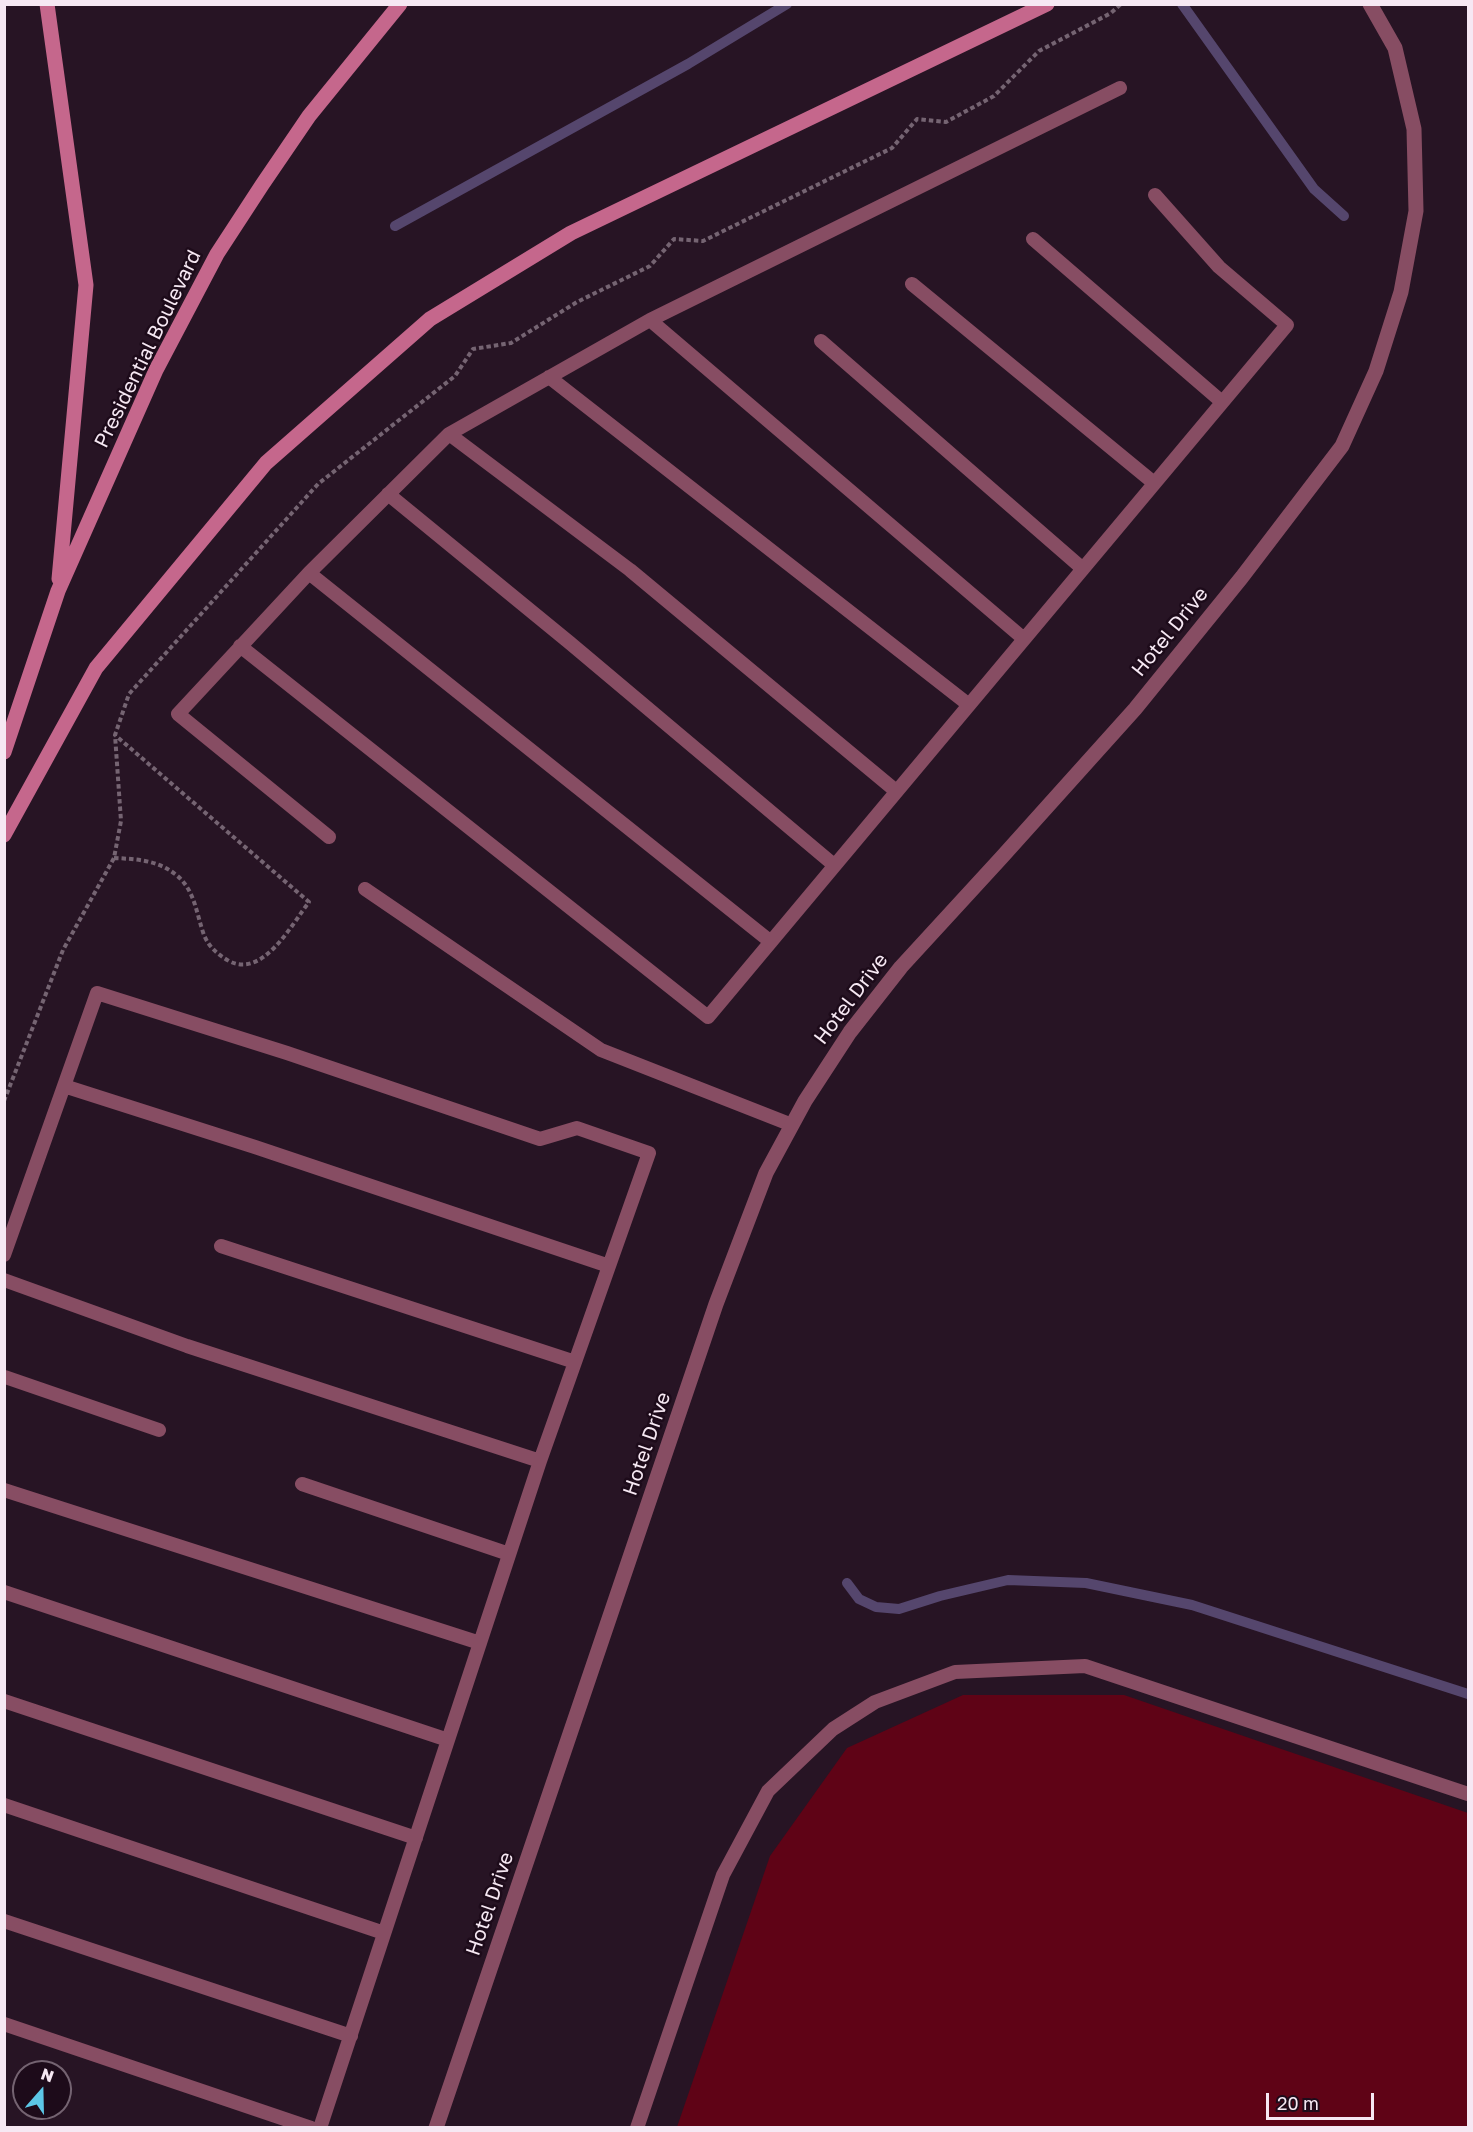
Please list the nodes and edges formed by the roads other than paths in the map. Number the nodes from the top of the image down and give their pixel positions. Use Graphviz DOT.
graph roads {
  1 [pos="47,4"];
  2 [pos="400,4"];
  3 [pos="1047,4"];
  4 [pos="1370,4"];
  5 [pos="1120,88"];
  6 [pos="1155,195"];
  7 [pos="1034,239"];
  8 [pos="912,284"];
  9 [pos="650,320"];
  10 [pos="821,341"];
  11 [pos="549,377"];
  12 [pos="1222,402"];
  13 [pos="449,434"];
  14 [pos="1154,483"];
  15 [pos="388,494"];
  16 [pos="1083,568"];
  17 [pos="309,573"];
  18 [pos="58,591"];
  19 [pos="1024,639"];
  20 [pos="240,646"];
  21 [pos="969,705"];
  22 [pos="4,752"];
  23 [pos="896,791"];
  24 [pos="4,835"];
  25 [pos="329,837"];
  26 [pos="834,866"];
  27 [pos="365,889"];
  28 [pos="771,942"];
  29 [pos="64,1086"];
  30 [pos="792,1125"];
  31 [pos="221,1246"];
  32 [pos="4,1255"];
  33 [pos="609,1266"];
  34 [pos="4,1280"];
  35 [pos="575,1362"];
  36 [pos="5,1377"];
  37 [pos="159,1430"];
  38 [pos="540,1461"];
  39 [pos="302,1484"];
  40 [pos="4,1490"];
  41 [pos="509,1554"];
  42 [pos="4,1592"];
  43 [pos="480,1643"];
  44 [pos="4,1701"];
  45 [pos="448,1740"];
  46 [pos="1468,1794"];
  47 [pos="4,1805"];
  48 [pos="416,1838"];
  49 [pos="4,1921"];
  50 [pos="384,1933"];
  51 [pos="4,2024"];
  52 [pos="351,2036"];
  53 [pos="311,2127"];
  54 [pos="320,2127"];
  55 [pos="436,2127"];
  56 [pos="637,2127"];
  1 -- 18 [label="main road"];
  2 -- 18 [label="main road, Presidential Boulevard"];
  3 -- 24 [label="main road"];
  4 -- 30 [label="street, Hotel Drive"];
  5 -- 9 [label="lane"];
  6 -- 12 [label="lane"];
  7 -- 12 [label="lane"];
  8 -- 14 [label="lane"];
  9 -- 11 [label="lane"];
  9 -- 19 [label="lane"];
  10 -- 16 [label="lane"];
  11 -- 13 [label="lane"];
  11 -- 21 [label="lane"];
  12 -- 14 [label="lane"];
  13 -- 15 [label="lane"];
  13 -- 23 [label="lane"];
  14 -- 16 [label="lane"];
  15 -- 17 [label="lane"];
  15 -- 26 [label="lane"];
  16 -- 19 [label="lane"];
  17 -- 20 [label="lane"];
  17 -- 28 [label="lane"];
  18 -- 22 [label="main road, Presidential Boulevard"];
  19 -- 21 [label="lane"];
  20 -- 25 [label="lane"];
  20 -- 28 [label="lane"];
  21 -- 23 [label="lane"];
  23 -- 26 [label="lane"];
  26 -- 28 [label="lane"];
  27 -- 30 [label="lane"];
  29 -- 32 [label="lane"];
  29 -- 33 [label="lane"];
  29 -- 33 [label="lane"];
  30 -- 55 [label="street, Hotel Drive"];
  31 -- 35 [label="lane"];
  33 -- 35 [label="lane"];
  34 -- 38 [label="lane"];
  35 -- 38 [label="lane"];
  36 -- 37 [label="lane"];
  38 -- 41 [label="lane"];
  39 -- 41 [label="lane"];
  40 -- 43 [label="lane"];
  41 -- 43 [label="lane"];
  42 -- 45 [label="lane"];
  43 -- 45 [label="lane"];
  44 -- 48 [label="lane"];
  45 -- 48 [label="lane"];
  46 -- 56 [label="lane"];
  47 -- 50 [label="lane"];
  48 -- 50 [label="lane"];
  49 -- 52 [label="lane"];
  50 -- 52 [label="lane"];
  51 -- 53 [label="lane"];
  52 -- 54 [label="lane"];
}
